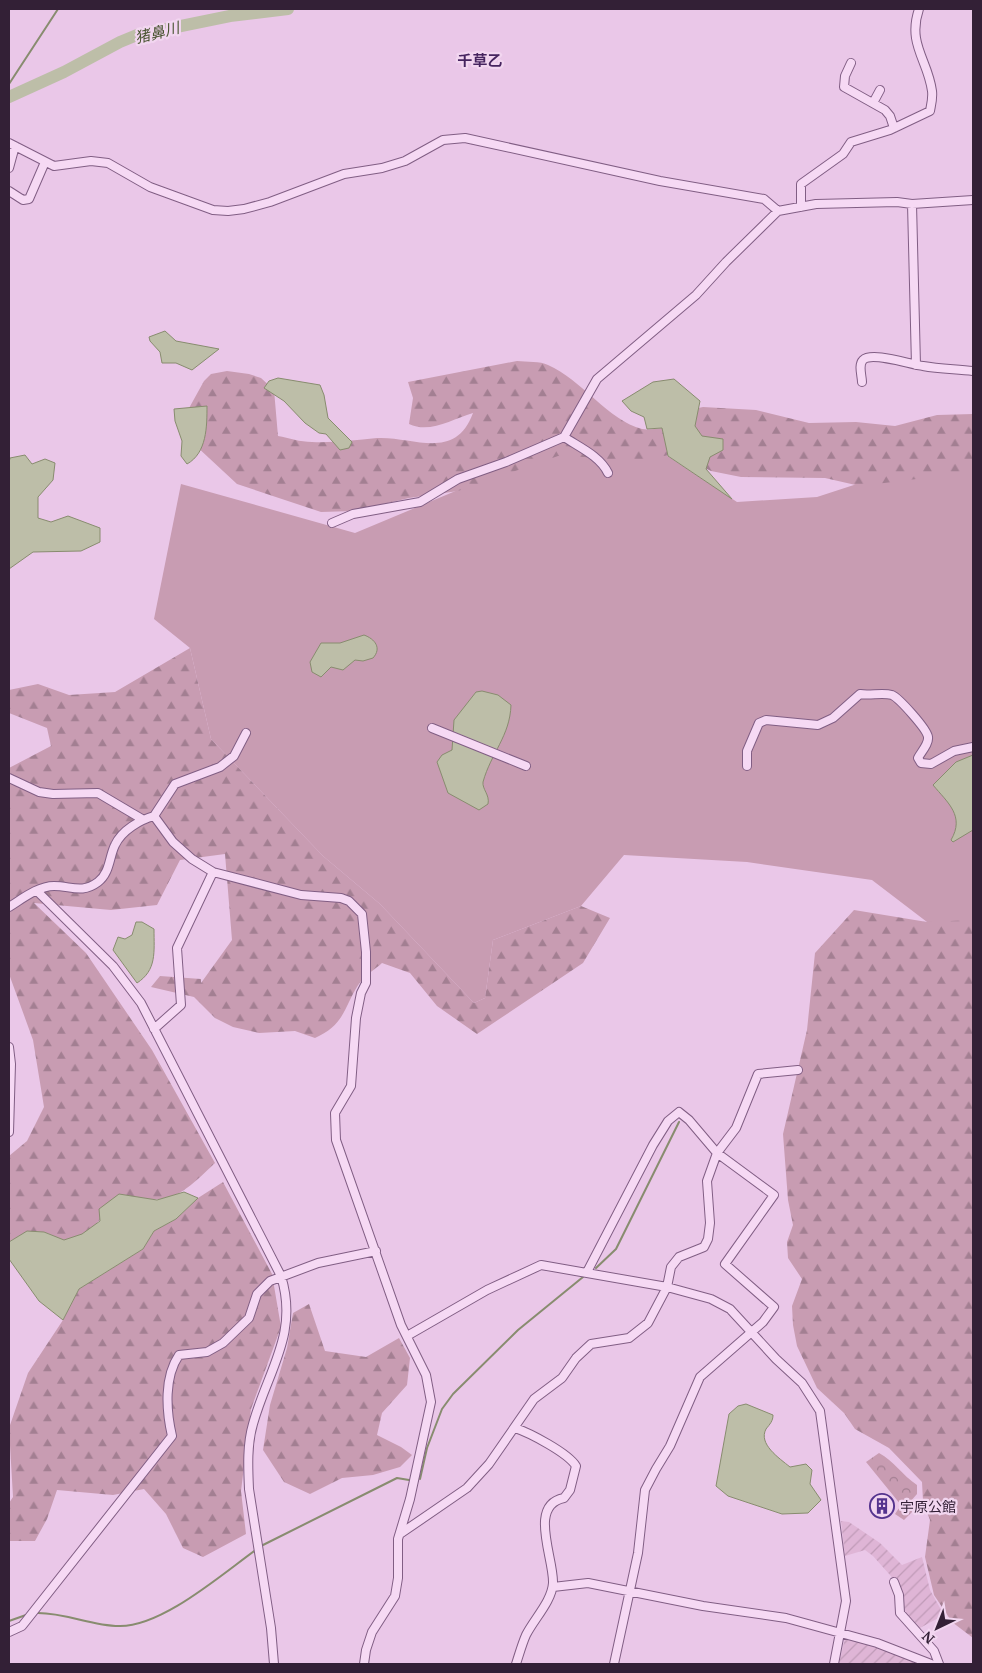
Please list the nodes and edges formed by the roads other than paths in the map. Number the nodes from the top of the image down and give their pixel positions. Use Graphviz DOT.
graph roads {
  1 [pos="919,9"];
  2 [pos="851,63"];
  3 [pos="880,90"];
  4 [pos="873,103"];
  5 [pos="894,128"];
  6 [pos="12,145"];
  7 [pos="45,162"];
  8 [pos="9,168"];
  9 [pos="9,191"];
  10 [pos="973,200"];
  11 [pos="912,204"];
  12 [pos="802,208"];
  13 [pos="778,211"];
  14 [pos="916,365"];
  15 [pos="973,371"];
  16 [pos="862,382"];
  17 [pos="564,437"];
  18 [pos="608,474"];
  19 [pos="332,523"];
  20 [pos="432,728"];
  21 [pos="246,733"];
  22 [pos="973,747"];
  23 [pos="526,766"];
  24 [pos="747,766"];
  25 [pos="9,778"];
  26 [pos="154,816"];
  27 [pos="142,819"];
  28 [pos="213,872"];
  29 [pos="37,890"];
  30 [pos="9,907"];
  31 [pos="154,1029"];
  32 [pos="9,1047"];
  33 [pos="798,1070"];
  34 [pos="9,1132"];
  35 [pos="717,1154"];
  36 [pos="376,1251"];
  37 [pos="587,1272"];
  38 [pos="281,1276"];
  39 [pos="667,1287"];
  40 [pos="752,1332"];
  41 [pos="407,1336"];
  42 [pos="515,1428"];
  43 [pos="400,1534"];
  44 [pos="894,1582"];
  45 [pos="553,1587"];
  46 [pos="629,1590"];
  47 [pos="9,1632"];
  48 [pos="841,1632"];
  49 [pos="274,1664"];
  50 [pos="364,1664"];
  51 [pos="516,1664"];
  52 [pos="614,1664"];
  53 [pos="834,1664"];
  54 [pos="931,1664"];
  55 [pos="939,1664"];
  1 -- 5 [label="street"];
  2 -- 4 [label="street"];
  3 -- 4 [label="street"];
  4 -- 5 [label="street"];
  5 -- 12 [label="street"];
  6 -- 7 [label="street"];
  6 -- 8 [label="street"];
  7 -- 9 [label="street"];
  7 -- 13 [label="street"];
  10 -- 11 [label="street"];
  11 -- 12 [label="street"];
  11 -- 14 [label="street"];
  12 -- 13 [label="street"];
  13 -- 17 [label="street"];
  14 -- 15 [label="street"];
  14 -- 16 [label="street"];
  17 -- 18 [label="street"];
  17 -- 19 [label="street"];
  20 -- 23 [label="street"];
  21 -- 26 [label="street"];
  22 -- 24 [label="street"];
  25 -- 27 [label="street"];
  26 -- 27 [label="street"];
  26 -- 28 [label="street"];
  27 -- 29 [label="street"];
  28 -- 31 [label="street"];
  28 -- 36 [label="street"];
  29 -- 30 [label="street"];
  29 -- 31 [label="street"];
  31 -- 38 [label="street"];
  32 -- 34 [label="street"];
  33 -- 35 [label="street"];
  35 -- 37 [label="street"];
  35 -- 39 [label="street"];
  35 -- 40 [label="street"];
  36 -- 38 [label="street"];
  36 -- 41 [label="street"];
  37 -- 39 [label="street"];
  37 -- 41 [label="street"];
  38 -- 47 [label="street"];
  38 -- 49 [label="street"];
  39 -- 40 [label="street"];
  39 -- 42 [label="street"];
  40 -- 46 [label="street"];
  40 -- 48 [label="street"];
  41 -- 43 [label="street"];
  42 -- 43 [label="street"];
  42 -- 45 [label="street"];
  43 -- 50 [label="street"];
  44 -- 55 [label="street"];
  45 -- 46 [label="street"];
  45 -- 51 [label="street"];
  46 -- 48 [label="street"];
  46 -- 52 [label="street"];
  48 -- 53 [label="street"];
  48 -- 54 [label="street"];
}
